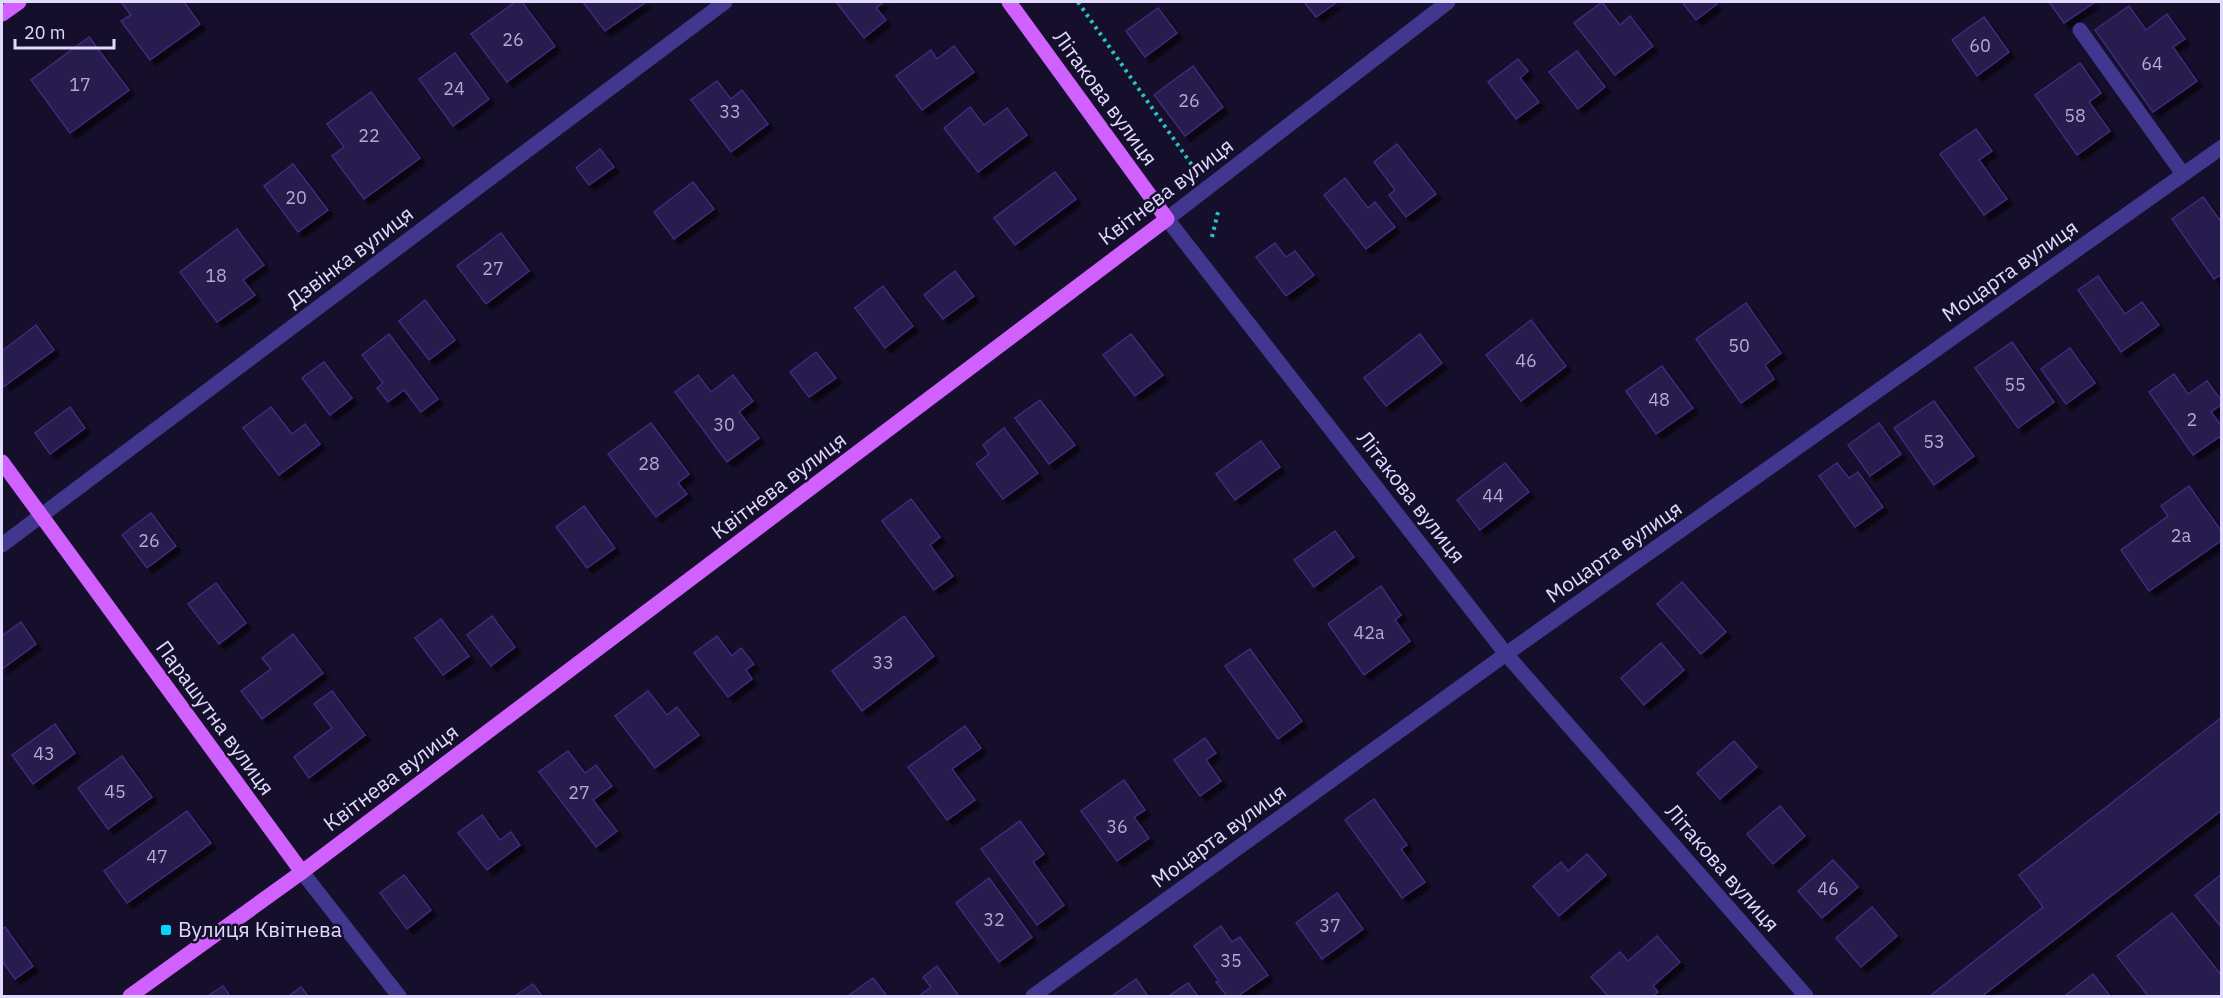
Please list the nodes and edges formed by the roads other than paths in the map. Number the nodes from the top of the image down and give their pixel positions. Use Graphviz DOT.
graph roads {
  1 [pos="19,2"];
  2 [pos="725,2"];
  3 [pos="1009,2"];
  4 [pos="1448,2"];
  5 [pos="2,14"];
  6 [pos="2080,30"];
  7 [pos="2222,147"];
  8 [pos="2183,174"];
  9 [pos="1167,219"];
  10 [pos="2,462"];
  11 [pos="41,516"];
  12 [pos="2,545"];
  13 [pos="1506,654"];
  14 [pos="302,872"];
  15 [pos="129,996"];
  16 [pos="399,996"];
  17 [pos="1034,996"];
  18 [pos="1806,996"];
  1 -- 5 [label="main road"];
  2 -- 11 [label="street, Дзвінка вулиця"];
  3 -- 9 [label="main road, Літакова вулиця"];
  4 -- 9 [label="street, Квітнева вулиця"];
  6 -- 8 [label="street"];
  7 -- 8 [label="street, Моцарта вулиця"];
  8 -- 13 [label="street, Моцарта вулиця"];
  9 -- 13 [label="street, Літакова вулиця"];
  9 -- 14 [label="main road, Квітнева вулиця"];
  10 -- 11 [label="main road, Парашутна вулиця"];
  11 -- 12 [label="street, Дзвінка вулиця"];
  11 -- 14 [label="main road, Парашутна вулиця"];
  13 -- 17 [label="street, Моцарта вулиця"];
  13 -- 18 [label="street, Літакова вулиця"];
  14 -- 15 [label="main road, Квітнева вулиця"];
  14 -- 16 [label="street, Парашутна вулиця"];
}
